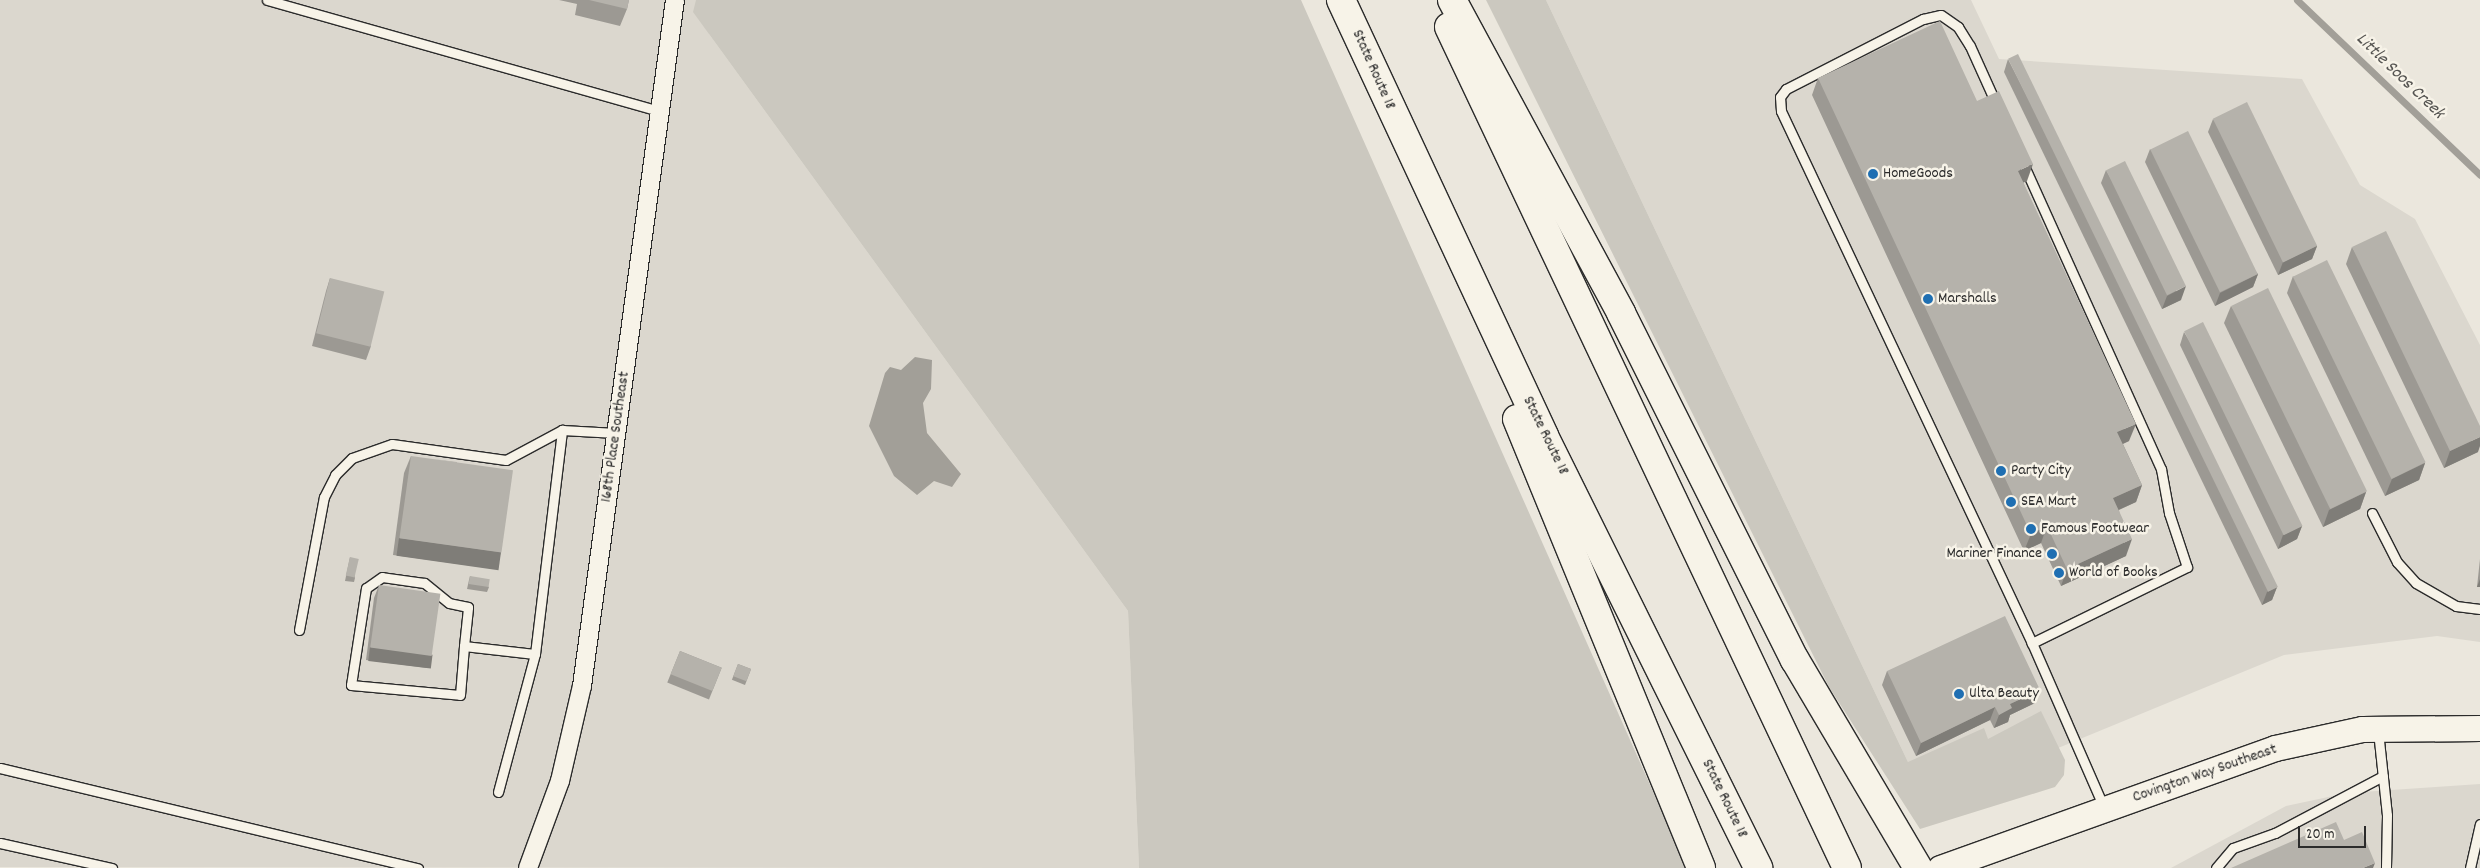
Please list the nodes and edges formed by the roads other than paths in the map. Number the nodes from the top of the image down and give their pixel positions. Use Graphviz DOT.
graph roads {
  1 [pos="267,0"];
  2 [pos="675,0"];
  3 [pos="1341,0"];
  4 [pos="1437,0"];
  5 [pos="1452,0"];
  6 [pos="660,112"];
  7 [pos="1398,126"];
  8 [pos="562,430"];
  9 [pos="616,432"];
  10 [pos="2372,513"];
  11 [pos="2480,609"];
  12 [pos="300,630"];
  13 [pos="2032,643"];
  14 [pos="464,646"];
  15 [pos="535,654"];
  16 [pos="2378,728"];
  17 [pos="2480,728"];
  18 [pos="0,768"];
  19 [pos="2383,776"];
  20 [pos="498,792"];
  21 [pos="2105,808"];
  22 [pos="2480,824"];
  23 [pos="0,843"];
  24 [pos="112,868"];
  25 [pos="418,868"];
  26 [pos="528,868"];
  27 [pos="1701,868"];
  28 [pos="1758,868"];
  29 [pos="1847,868"];
  30 [pos="1918,868"];
  31 [pos="1940,868"];
  32 [pos="2216,868"];
  33 [pos="2386,868"];
  34 [pos="2470,868"];
  1 -- 6 [label="lane"];
  2 -- 6 [label="street, 168th Place Southeast"];
  3 -- 7 [label="highway, State Route 18"];
  4 -- 29 [label="highway"];
  5 -- 30 [label="highway"];
  6 -- 9 [label="street, 168th Place Southeast"];
  7 -- 27 [label="highway"];
  7 -- 28 [label="highway, State Route 18"];
  8 -- 9 [label="lane"];
  8 -- 12 [label="lane"];
  8 -- 15 [label="lane"];
  9 -- 26 [label="street, 168th Place Southeast"];
  10 -- 11 [label="lane"];
  13 -- 13 [label="lane"];
  13 -- 21 [label="lane"];
  14 -- 14 [label="lane"];
  14 -- 15 [label="lane"];
  15 -- 20 [label="lane"];
  16 -- 17 [label="street, Covington Way Southeast"];
  16 -- 19 [label="lane"];
  16 -- 21 [label="street, Covington Way Southeast"];
  18 -- 25 [label="lane"];
  19 -- 32 [label="lane"];
  19 -- 33 [label="lane"];
  21 -- 31 [label="street, Covington Way Southeast"];
  22 -- 34 [label="lane"];
  23 -- 24 [label="lane"];
}
